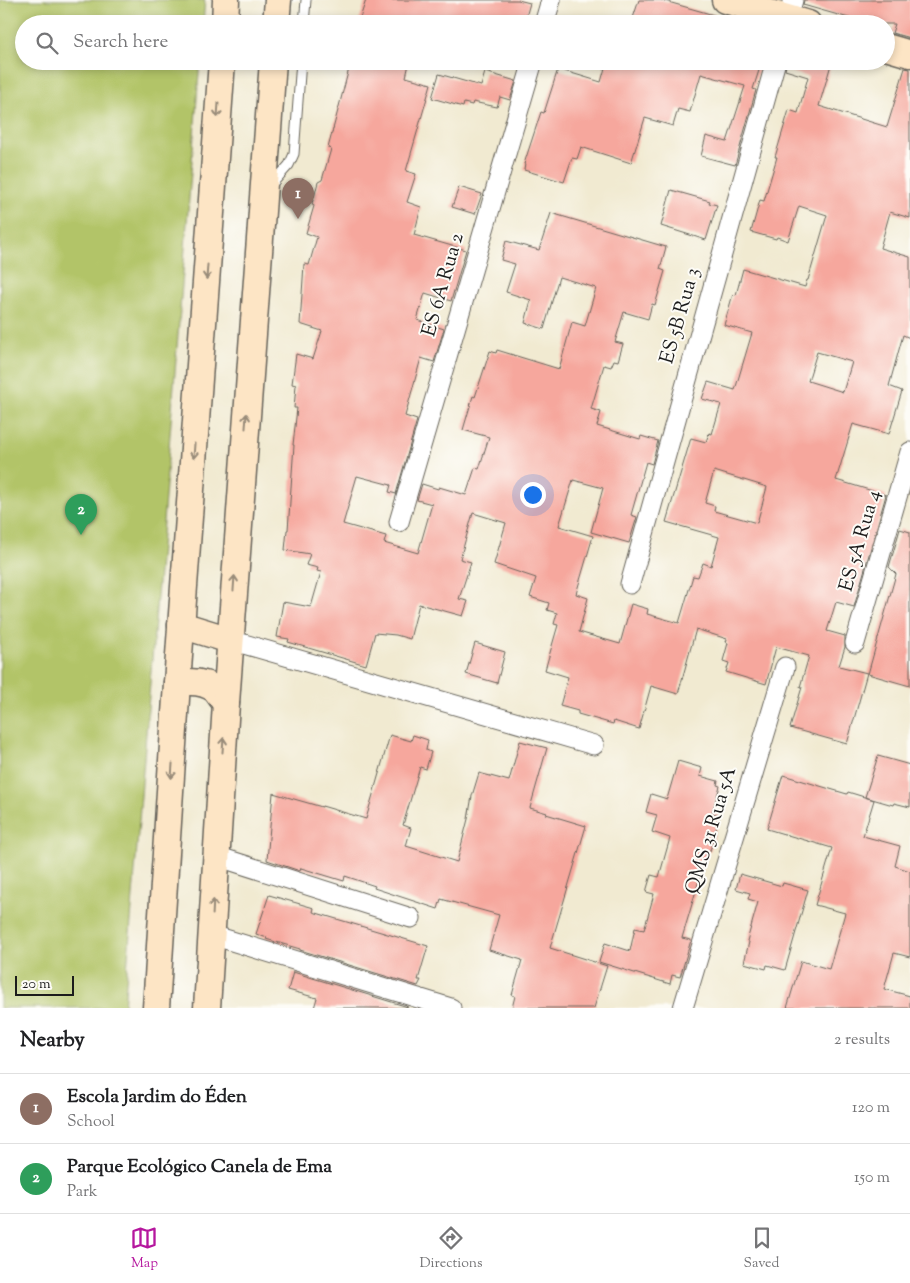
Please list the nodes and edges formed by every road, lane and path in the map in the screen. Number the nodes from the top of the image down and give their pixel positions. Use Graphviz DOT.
graph roads {
  1 [pos="226,0"];
  2 [pos="278,0"];
  3 [pos="306,0"];
  4 [pos="551,0"];
  5 [pos="725,0"];
  6 [pos="225,15"];
  7 [pos="277,15"];
  8 [pos="305,15"];
  9 [pos="547,15"];
  10 [pos="790,15"];
  11 [pos="895,50"];
  12 [pos="910,54"];
  13 [pos="221,70"];
  14 [pos="272,70"];
  15 [pos="300,70"];
  16 [pos="530,70"];
  17 [pos="773,70"];
  18 [pos="264,194"];
  19 [pos="910,452"];
  20 [pos="399,522"];
  21 [pos="630,584"];
  22 [pos="181,625"];
  23 [pos="230,640"];
  24 [pos="856,643"];
  25 [pos="785,667"];
  26 [pos="177,683"];
  27 [pos="226,703"];
  28 [pos="594,745"];
  29 [pos="216,856"];
  30 [pos="411,918"];
  31 [pos="212,935"];
  32 [pos="156,1008"];
  33 [pos="207,1008"];
  34 [pos="452,1008"];
  35 [pos="683,1008"];
  1 -- 6 [label="main road"];
  2 -- 7 [label="main road"];
  3 -- 8 [label="lane"];
  4 -- 9 [label="street"];
  5 -- 10 [label="main road"];
  11 -- 12 [label="main road"];
  13 -- 22 [label="main road, one-way"];
  14 -- 18 [label="main road"];
  15 -- 18 [label="lane"];
  16 -- 20 [label="street, ES 6A Rua 2"];
  17 -- 21 [label="street, ES 5B Rua 3"];
  23 -- 18 [label="main road, one-way"];
  19 -- 24 [label="street, ES 5A Rua 4"];
  22 -- 23 [label="main road"];
  22 -- 26 [label="main road"];
  23 -- 27 [label="main road"];
  23 -- 28 [label="street"];
  25 -- 35 [label="street, QMS 31 Rua 5A"];
  26 -- 27 [label="main road"];
  26 -- 32 [label="main road, one-way"];
  29 -- 27 [label="main road, one-way"];
  29 -- 30 [label="street"];
  31 -- 29 [label="main road, one-way"];
  31 -- 33 [label="main road"];
  31 -- 34 [label="street"];
}
